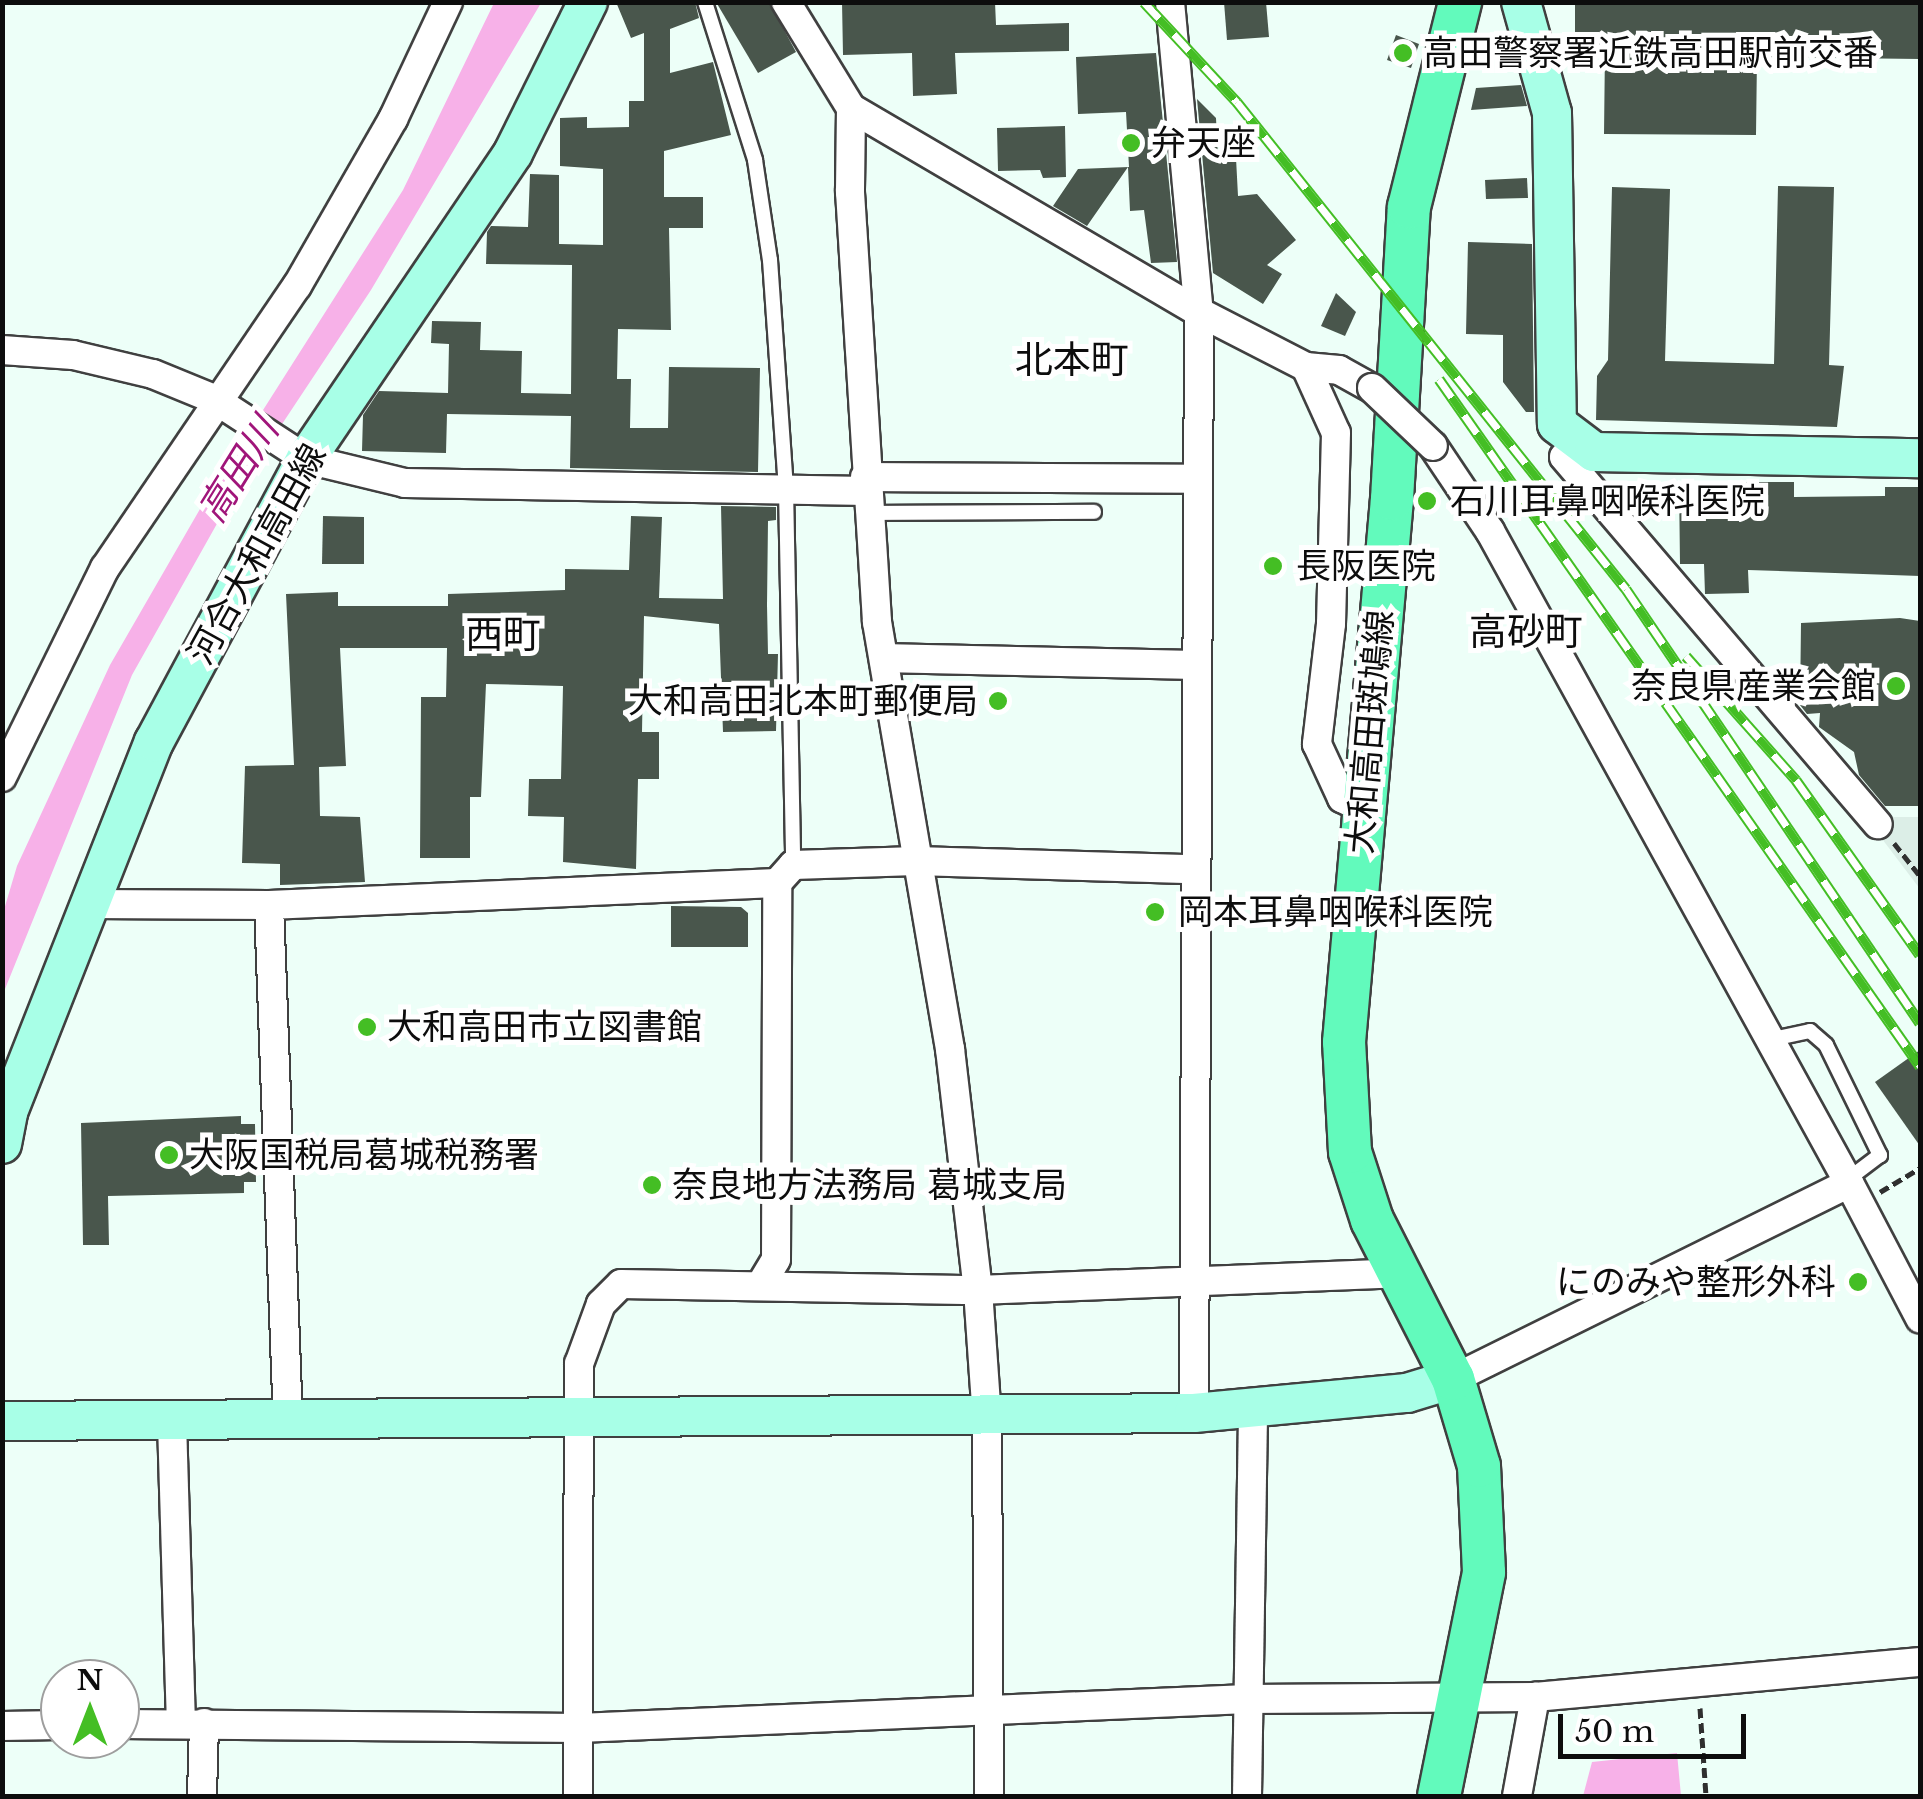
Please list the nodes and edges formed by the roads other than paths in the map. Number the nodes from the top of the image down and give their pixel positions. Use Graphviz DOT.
graph roads {
  1 [pos="448,2"];
  2 [pos="588,2"];
  3 [pos="705,2"];
  4 [pos="786,2"];
  5 [pos="1170,2"];
  6 [pos="1460,2"];
  7 [pos="1521,2"];
  8 [pos="851,108"];
  9 [pos="1199,312"];
  10 [pos="2,350"];
  11 [pos="1306,368"];
  12 [pos="214,399"];
  13 [pos="1594,452"];
  14 [pos="300,454"];
  15 [pos="1920,458"];
  16 [pos="1195,479"];
  17 [pos="786,488"];
  18 [pos="867,494"];
  19 [pos="1094,512"];
  20 [pos="884,658"];
  21 [pos="1193,665"];
  22 [pos="2,776"];
  23 [pos="1362,808"];
  24 [pos="1878,824"];
  25 [pos="916,861"];
  26 [pos="1193,870"];
  27 [pos="785,874"];
  28 [pos="90,904"];
  29 [pos="269,905"];
  30 [pos="1767,1040"];
  31 [pos="2,1144"];
  32 [pos="1848,1181"];
  33 [pos="1398,1273"];
  34 [pos="760,1286"];
  35 [pos="1194,1286"];
  36 [pos="978,1290"];
  37 [pos="1920,1318"];
  38 [pos="1453,1379"];
  39 [pos="1254,1409"];
  40 [pos="1194,1413"];
  41 [pos="578,1418"];
  42 [pos="986,1418"];
  43 [pos="2,1421"];
  44 [pos="172,1422"];
  45 [pos="288,1422"];
  46 [pos="1920,1662"];
  47 [pos="1455,1693"];
  48 [pos="1534,1697"];
  49 [pos="1247,1700"];
  50 [pos="988,1710"];
  51 [pos="192,1723"];
  52 [pos="140,1724"];
  53 [pos="40,1725"];
  54 [pos="2,1726"];
  55 [pos="579,1728"];
  56 [pos="202,1796"];
  57 [pos="578,1796"];
  58 [pos="989,1796"];
  59 [pos="1247,1796"];
  60 [pos="1439,1796"];
  61 [pos="1517,1796"];
  1 -- 12 [label="street"];
  2 -- 14 [label="street, 河合大和高田線"];
  3 -- 17 [label="lane"];
  4 -- 8 [label="street"];
  5 -- 9 [label="street"];
  6 -- 23 [label="main road, 大和高田斑鳩線"];
  7 -- 13 [label="street"];
  8 -- 9 [label="street"];
  8 -- 18 [label="street"];
  9 -- 11 [label="street"];
  9 -- 16 [label="street"];
  10 -- 12 [label="street"];
  11 -- 23 [label="street"];
  11 -- 30 [label="street, bridge"];
  12 -- 14 [label="street"];
  12 -- 22 [label="street"];
  13 -- 15 [label="street"];
  13 -- 24 [label="street"];
  14 -- 17 [label="street"];
  14 -- 28 [label="street, 河合大和高田線"];
  16 -- 18 [label="street"];
  16 -- 21 [label="street"];
  17 -- 18 [label="street"];
  17 -- 27 [label="lane"];
  18 -- 19 [label="lane"];
  18 -- 20 [label="street"];
  20 -- 21 [label="street"];
  20 -- 25 [label="street"];
  21 -- 26 [label="street"];
  23 -- 33 [label="main road, 大和高田斑鳩線"];
  25 -- 26 [label="street"];
  25 -- 27 [label="street"];
  25 -- 36 [label="street"];
  26 -- 35 [label="street"];
  27 -- 29 [label="street"];
  27 -- 34 [label="street"];
  28 -- 29 [label="street"];
  28 -- 31 [label="street, 河合大和高田線"];
  29 -- 45 [label="street"];
  30 -- 32 [label="street"];
  30 -- 32 [label="lane"];
  32 -- 37 [label="street"];
  32 -- 38 [label="street"];
  33 -- 35 [label="street"];
  33 -- 38 [label="main road, 大和高田斑鳩線"];
  34 -- 36 [label="street"];
  34 -- 41 [label="street"];
  35 -- 36 [label="street"];
  35 -- 40 [label="street"];
  36 -- 42 [label="street"];
  38 -- 39 [label="street"];
  38 -- 47 [label="main road, 大和高田斑鳩線"];
  39 -- 40 [label="street"];
  39 -- 49 [label="street"];
  40 -- 42 [label="street"];
  41 -- 42 [label="street"];
  41 -- 45 [label="street"];
  41 -- 55 [label="street"];
  42 -- 50 [label="street"];
  43 -- 44 [label="street"];
  44 -- 45 [label="street"];
  44 -- 51 [label="street"];
  46 -- 48 [label="street"];
  47 -- 48 [label="street"];
  47 -- 49 [label="street"];
  47 -- 60 [label="main road, 大和高田斑鳩線"];
  48 -- 61 [label="street"];
  49 -- 50 [label="street"];
  49 -- 59 [label="street"];
  50 -- 55 [label="street"];
  50 -- 58 [label="street"];
  51 -- 52 [label="street"];
  51 -- 55 [label="street"];
  51 -- 56 [label="street"];
  53 -- 54 [label="street"];
  55 -- 57 [label="street"];
}
